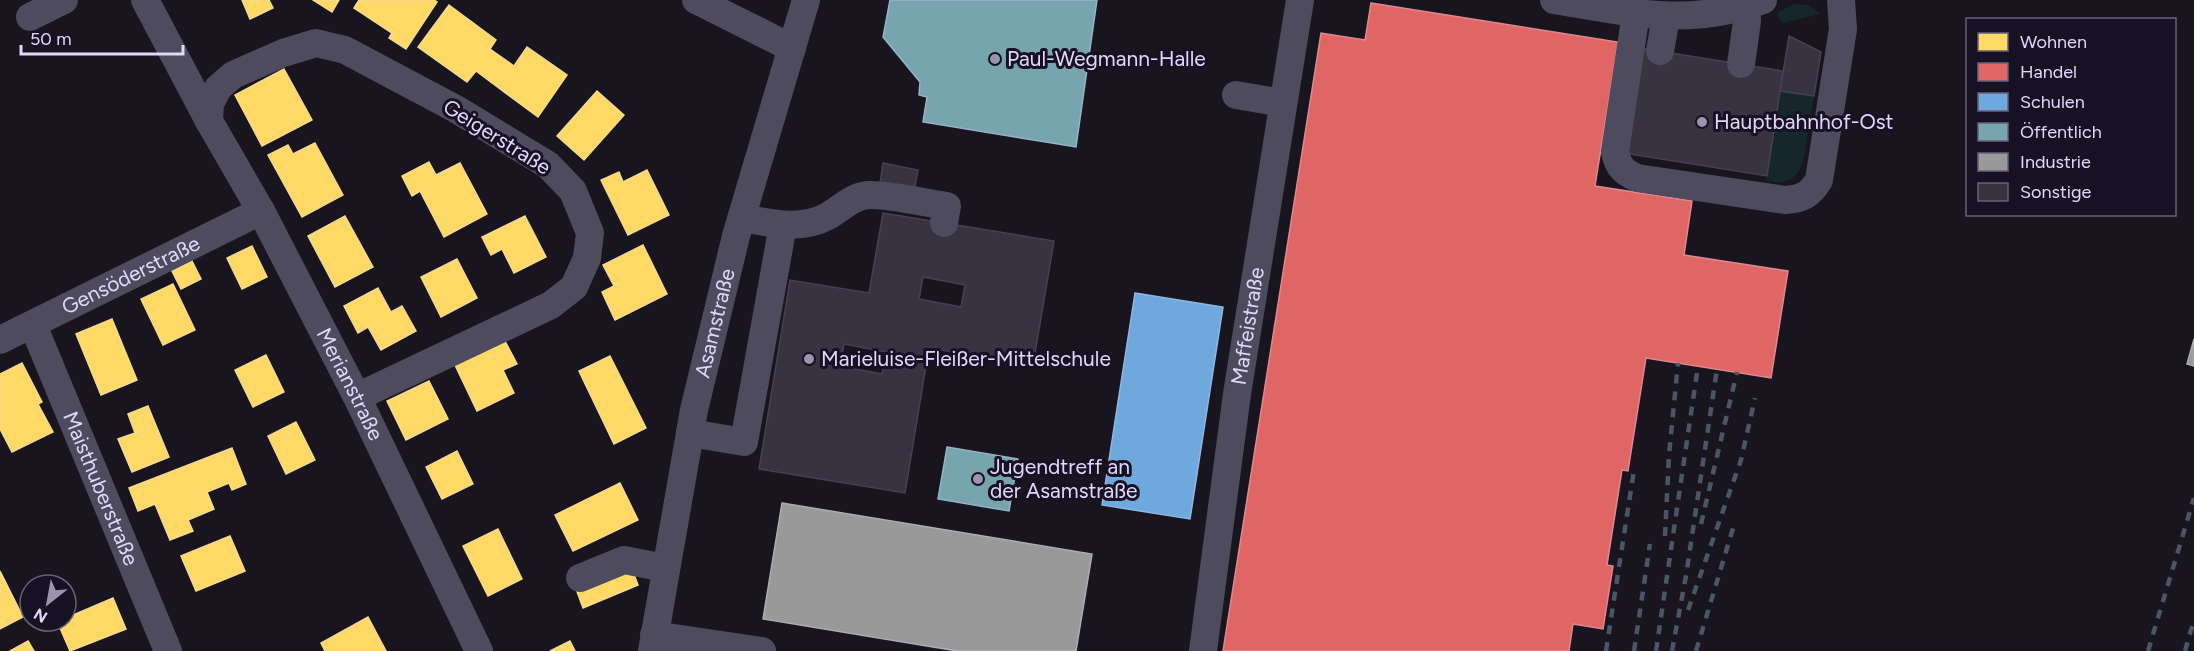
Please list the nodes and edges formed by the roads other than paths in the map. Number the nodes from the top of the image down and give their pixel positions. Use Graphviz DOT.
graph roads {
  1 [pos="64,0"];
  2 [pos="145,0"];
  3 [pos="696,0"];
  4 [pos="806,0"];
  5 [pos="1300,0"];
  6 [pos="1554,0"];
  7 [pos="1841,0"];
  8 [pos="1754,3"];
  9 [pos="1636,13"];
  10 [pos="30,17"];
  11 [pos="1666,17"];
  12 [pos="792,48"];
  13 [pos="1660,51"];
  14 [pos="1741,64"];
  15 [pos="1238,87"];
  16 [pos="1285,94"];
  17 [pos="210,112"];
  18 [pos="261,211"];
  19 [pos="742,218"];
  20 [pos="944,223"];
  21 [pos="783,225"];
  22 [pos="33,325"];
  23 [pos="0,340"];
  24 [pos="357,397"];
  25 [pos="690,432"];
  26 [pos="665,568"];
  27 [pos="580,578"];
  28 [pos="653,643"];
  29 [pos="717,648"];
  30 [pos="168,651"];
  31 [pos="479,651"];
  32 [pos="762,651"];
  33 [pos="1203,651"];
  1 -- 10 [label="street"];
  2 -- 17 [label="street, Merianstraße"];
  3 -- 12 [label="street"];
  4 -- 12 [label="street, Asamstraße"];
  5 -- 16 [label="street, Maffeistraße"];
  6 -- 9 [label="street"];
  7 -- 9 [label="street"];
  8 -- 11 [label="street"];
  8 -- 14 [label="street"];
  9 -- 11 [label="street"];
  11 -- 13 [label="street"];
  12 -- 19 [label="street, Asamstraße"];
  15 -- 16 [label="street"];
  16 -- 33 [label="street, Maffeistraße"];
  17 -- 18 [label="street, Merianstraße"];
  17 -- 24 [label="street, Geigerstraße"];
  18 -- 22 [label="street, Gensöderstraße"];
  18 -- 24 [label="street, Merianstraße"];
  19 -- 21 [label="street"];
  19 -- 25 [label="street, Asamstraße"];
  20 -- 21 [label="street"];
  21 -- 25 [label="street"];
  22 -- 23 [label="street, Gensöderstraße"];
  22 -- 30 [label="street, Maisthuberstraße"];
  24 -- 31 [label="street, Merianstraße"];
  25 -- 26 [label="street, Asamstraße"];
  26 -- 27 [label="street"];
  26 -- 28 [label="street, Asamstraße"];
  28 -- 29 [label="street"];
  29 -- 32 [label="street"];
}
